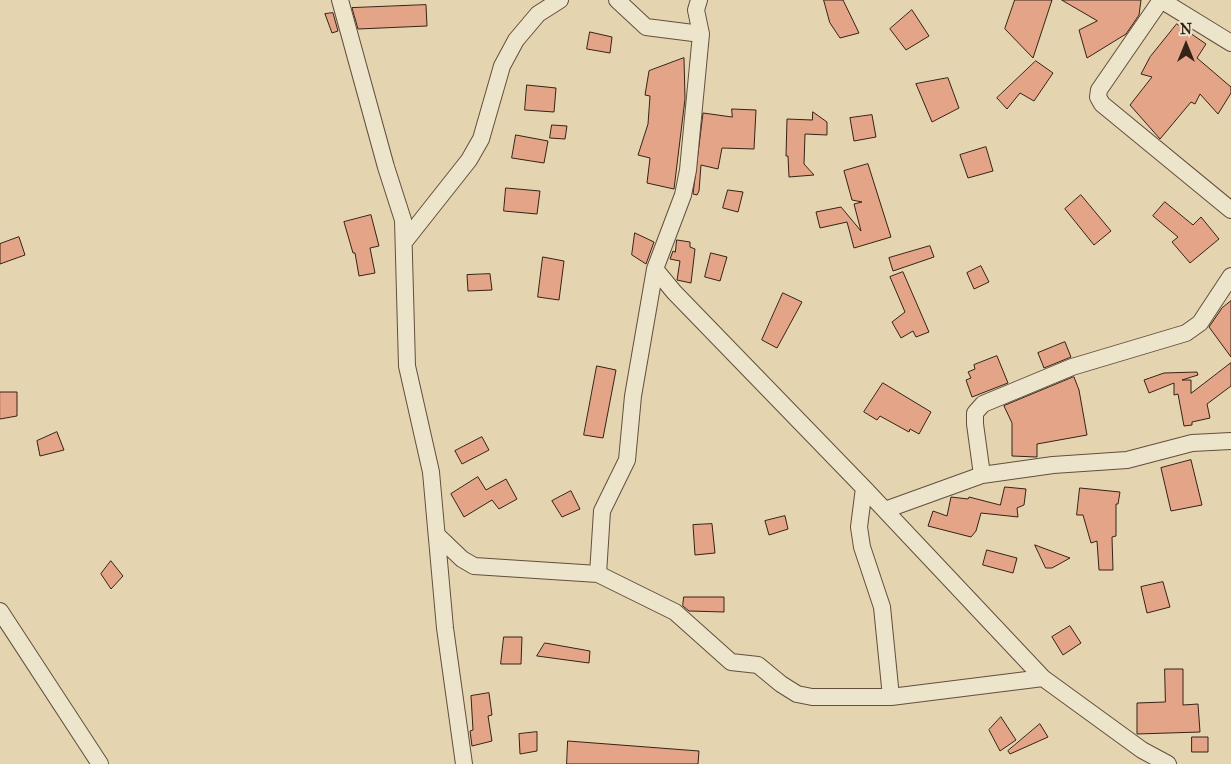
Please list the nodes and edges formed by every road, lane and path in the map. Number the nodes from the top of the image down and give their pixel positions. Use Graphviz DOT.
graph roads {
  1 [pos="340,0"];
  2 [pos="560,0"];
  3 [pos="617,0"];
  4 [pos="699,0"];
  5 [pos="1161,0"];
  6 [pos="701,34"];
  7 [pos="1231,42"];
  8 [pos="1231,210"];
  9 [pos="405,241"];
  10 [pos="655,269"];
  11 [pos="1231,276"];
  12 [pos="1231,441"];
  13 [pos="982,475"];
  14 [pos="864,488"];
  15 [pos="885,510"];
  16 [pos="437,535"];
  17 [pos="598,574"];
  18 [pos="0,611"];
  19 [pos="1043,678"];
  20 [pos="891,697"];
  21 [pos="1143,757"];
  22 [pos="100,764"];
  23 [pos="464,764"];
  24 [pos="1168,764"];
  1 -- 9 [label="street"];
  2 -- 9 [label="street"];
  3 -- 6 [label="street"];
  4 -- 6 [label="street"];
  5 -- 7 [label="street"];
  5 -- 8 [label="street"];
  6 -- 10 [label="street"];
  9 -- 16 [label="street"];
  10 -- 14 [label="street"];
  10 -- 17 [label="street"];
  11 -- 13 [label="street"];
  12 -- 13 [label="street"];
  13 -- 15 [label="street"];
  14 -- 15 [label="street"];
  14 -- 20 [label="street"];
  15 -- 19 [label="street"];
  16 -- 17 [label="street"];
  16 -- 23 [label="street"];
  17 -- 20 [label="street"];
  18 -- 22 [label="street"];
  19 -- 20 [label="street"];
  19 -- 21 [label="street"];
  21 -- 24 [label="street"];
}
